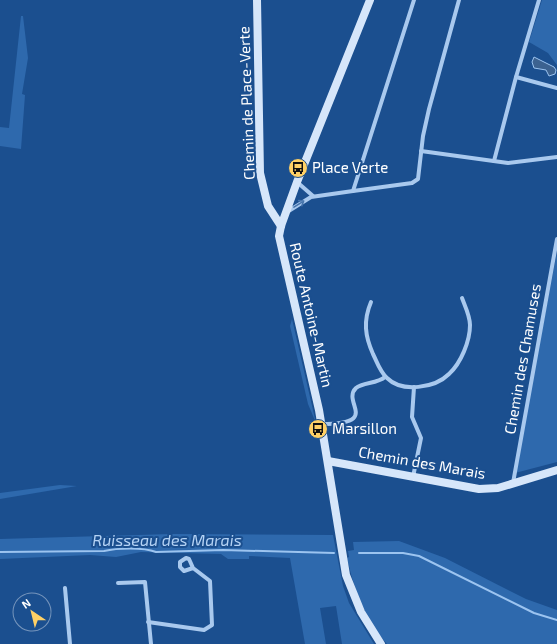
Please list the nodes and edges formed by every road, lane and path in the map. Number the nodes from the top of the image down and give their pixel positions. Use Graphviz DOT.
graph roads {
  1 [pos="257,0"];
  2 [pos="370,0"];
  3 [pos="414,0"];
  4 [pos="459,0"];
  5 [pos="539,0"];
  6 [pos="516,77"];
  7 [pos="557,88"];
  8 [pos="421,151"];
  9 [pos="557,157"];
  10 [pos="494,161"];
  11 [pos="297,182"];
  12 [pos="353,191"];
  13 [pos="314,196"];
  14 [pos="285,214"];
  15 [pos="281,226"];
  16 [pos="557,239"];
  17 [pos="462,298"];
  18 [pos="371,302"];
  19 [pos="386,377"];
  20 [pos="414,387"];
  21 [pos="321,424"];
  22 [pos="328,461"];
  23 [pos="557,470"];
  24 [pos="413,478"];
  25 [pos="513,484"];
  26 [pos="193,568"];
  27 [pos="118,583"];
  28 [pos="65,588"];
  29 [pos="148,622"];
  30 [pos="70,644"];
  31 [pos="151,644"];
  32 [pos="381,644"];
  1 -- 15 [label="street, Chemin de Place-Verte"];
  2 -- 11 [label="street, Route Antoine-Martin"];
  3 -- 12 [label="street"];
  4 -- 8 [label="street"];
  5 -- 6 [label="street"];
  6 -- 7 [label="street"];
  6 -- 10 [label="street"];
  8 -- 10 [label="street"];
  8 -- 12 [label="street"];
  9 -- 10 [label="street"];
  11 -- 13 [label="street"];
  11 -- 14 [label="street, Route Antoine-Martin"];
  12 -- 13 [label="street"];
  14 -- 13 [label="street, one-way"];
  14 -- 15 [label="street, Route Antoine-Martin"];
  15 -- 21 [label="street, Route Antoine-Martin"];
  16 -- 25 [label="street, Chemin des Chamuses"];
  17 -- 20 [label="street"];
  18 -- 19 [label="street"];
  19 -- 20 [label="street"];
  19 -- 21 [label="street"];
  20 -- 24 [label="street"];
  21 -- 22 [label="street, Route Antoine-Martin"];
  22 -- 24 [label="street, Chemin des Marais"];
  22 -- 32 [label="street, Route Antoine-Martin"];
  23 -- 25 [label="street, Chemin des Marais"];
  24 -- 25 [label="street, Chemin des Marais"];
  26 -- 29 [label="street"];
  27 -- 29 [label="street"];
  28 -- 30 [label="street"];
  29 -- 31 [label="street"];
}
